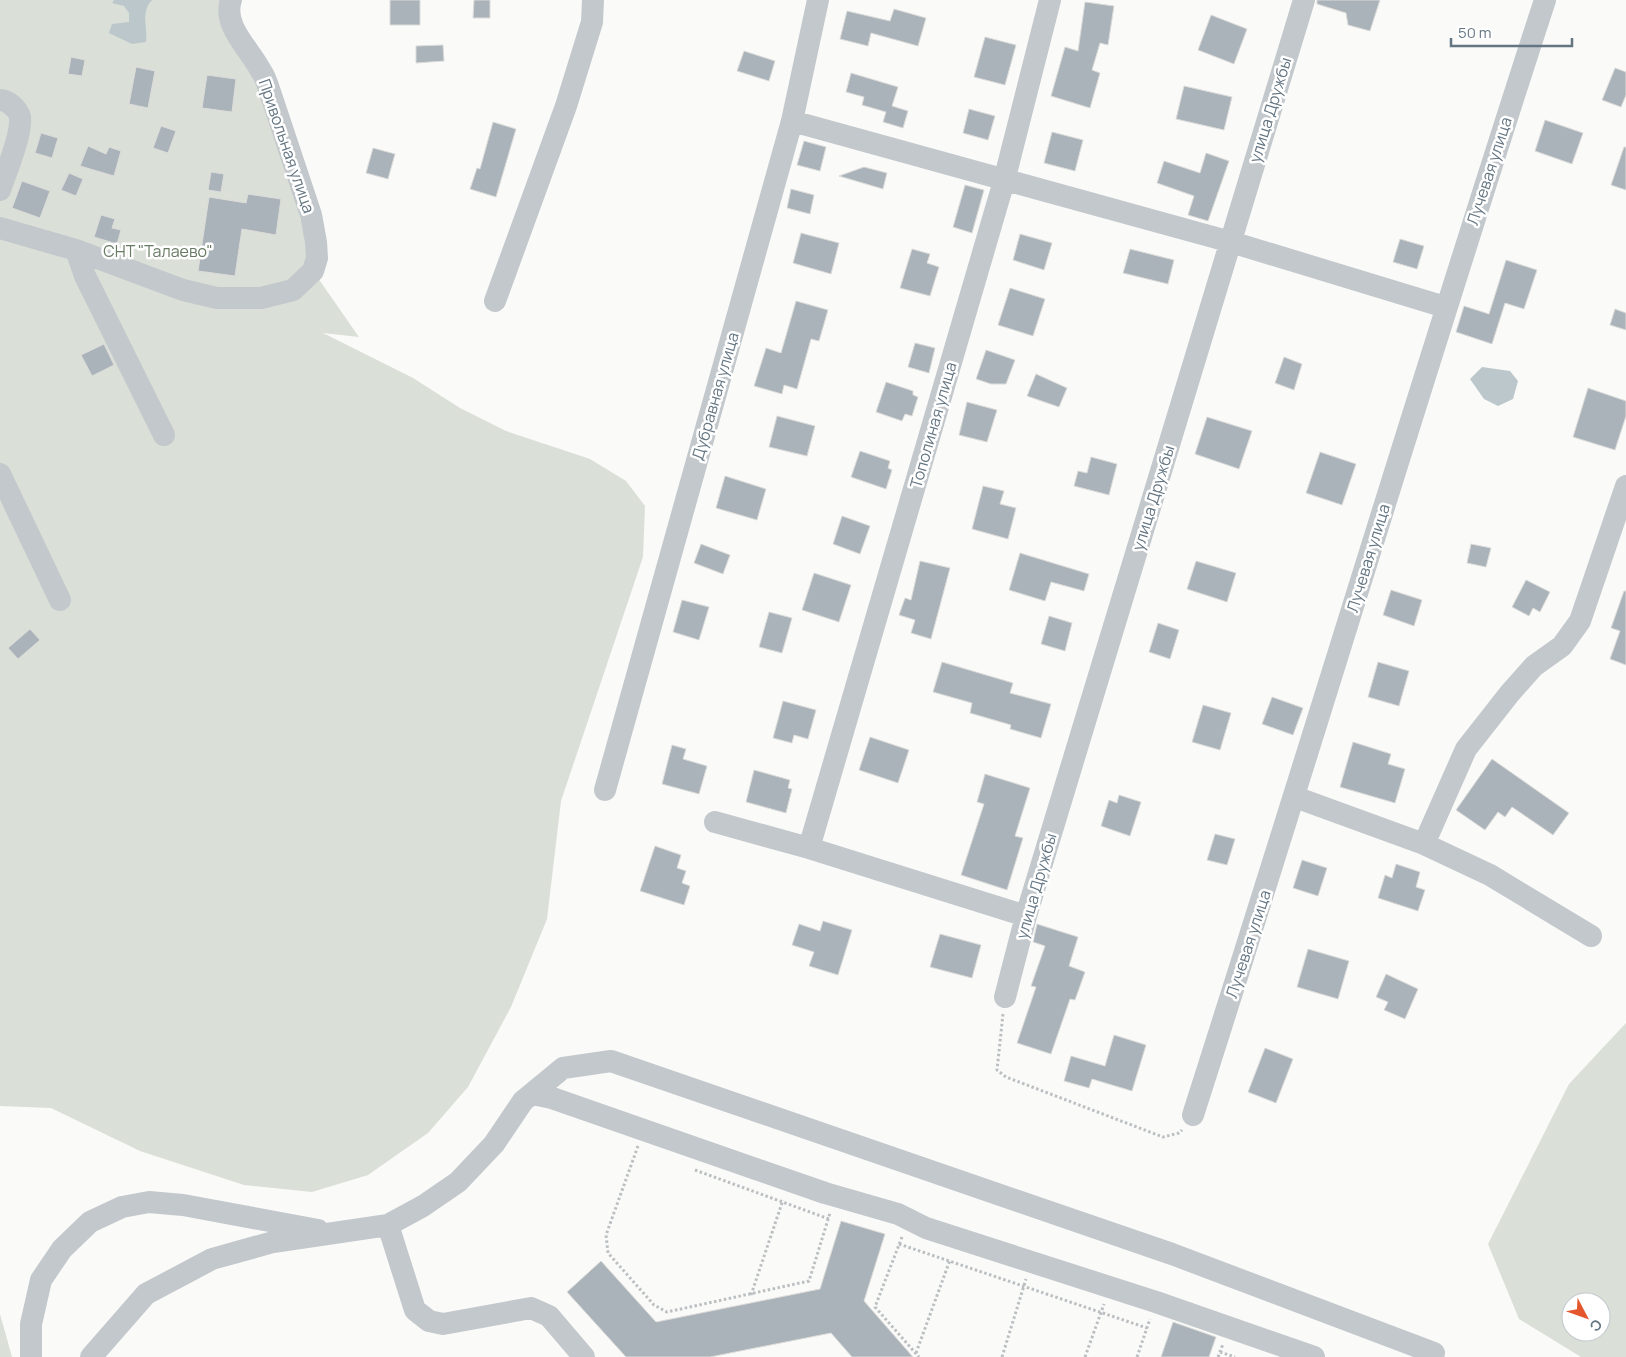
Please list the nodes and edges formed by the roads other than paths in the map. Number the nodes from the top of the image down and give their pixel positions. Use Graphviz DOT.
graph roads {
  1 [pos="231,0"];
  2 [pos="594,0"];
  3 [pos="818,0"];
  4 [pos="1050,0"];
  5 [pos="1304,0"];
  6 [pos="1545,0"];
  7 [pos="0,100"];
  8 [pos="792,121"];
  9 [pos="1004,180"];
  10 [pos="0,190"];
  11 [pos="0,228"];
  12 [pos="1231,242"];
  13 [pos="76,250"];
  14 [pos="495,301"];
  15 [pos="1445,307"];
  16 [pos="164,435"];
  17 [pos="0,474"];
  18 [pos="1626,486"];
  19 [pos="60,600"];
  20 [pos="605,790"];
  21 [pos="1295,798"];
  22 [pos="715,822"];
  23 [pos="1424,844"];
  24 [pos="809,848"];
  25 [pos="1026,916"];
  26 [pos="1591,936"];
  27 [pos="1005,997"];
  28 [pos="532,1094"];
  29 [pos="1193,1115"];
  30 [pos="388,1225"];
  31 [pos="336,1233"];
  32 [pos="31,1357"];
  33 [pos="91,1357"];
  34 [pos="584,1357"];
  35 [pos="1314,1357"];
  36 [pos="1432,1357"];
  1 -- 13 [label="street, Привольная улица"];
  2 -- 14 [label="street"];
  3 -- 8 [label="street, Дубравная улица"];
  4 -- 9 [label="street, Тополиная улица"];
  5 -- 12 [label="street, улица Дружбы"];
  6 -- 15 [label="street, Лучевая улица"];
  7 -- 10 [label="street"];
  8 -- 9 [label="street"];
  8 -- 20 [label="street, Дубравная улица"];
  9 -- 12 [label="street"];
  9 -- 24 [label="street, Тополиная улица"];
  11 -- 13 [label="street"];
  12 -- 15 [label="street"];
  12 -- 25 [label="street, улица Дружбы"];
  13 -- 16 [label="street"];
  15 -- 21 [label="street, Лучевая улица"];
  17 -- 19 [label="street"];
  18 -- 23 [label="street"];
  21 -- 23 [label="street"];
  21 -- 29 [label="street, Лучевая улица"];
  22 -- 24 [label="street"];
  23 -- 26 [label="street"];
  24 -- 25 [label="street"];
  25 -- 27 [label="street, улица Дружбы"];
  28 -- 30 [label="street"];
  28 -- 35 [label="street"];
  28 -- 36 [label="street"];
  30 -- 31 [label="street"];
  30 -- 34 [label="street"];
  31 -- 32 [label="street"];
  31 -- 33 [label="street"];
}
